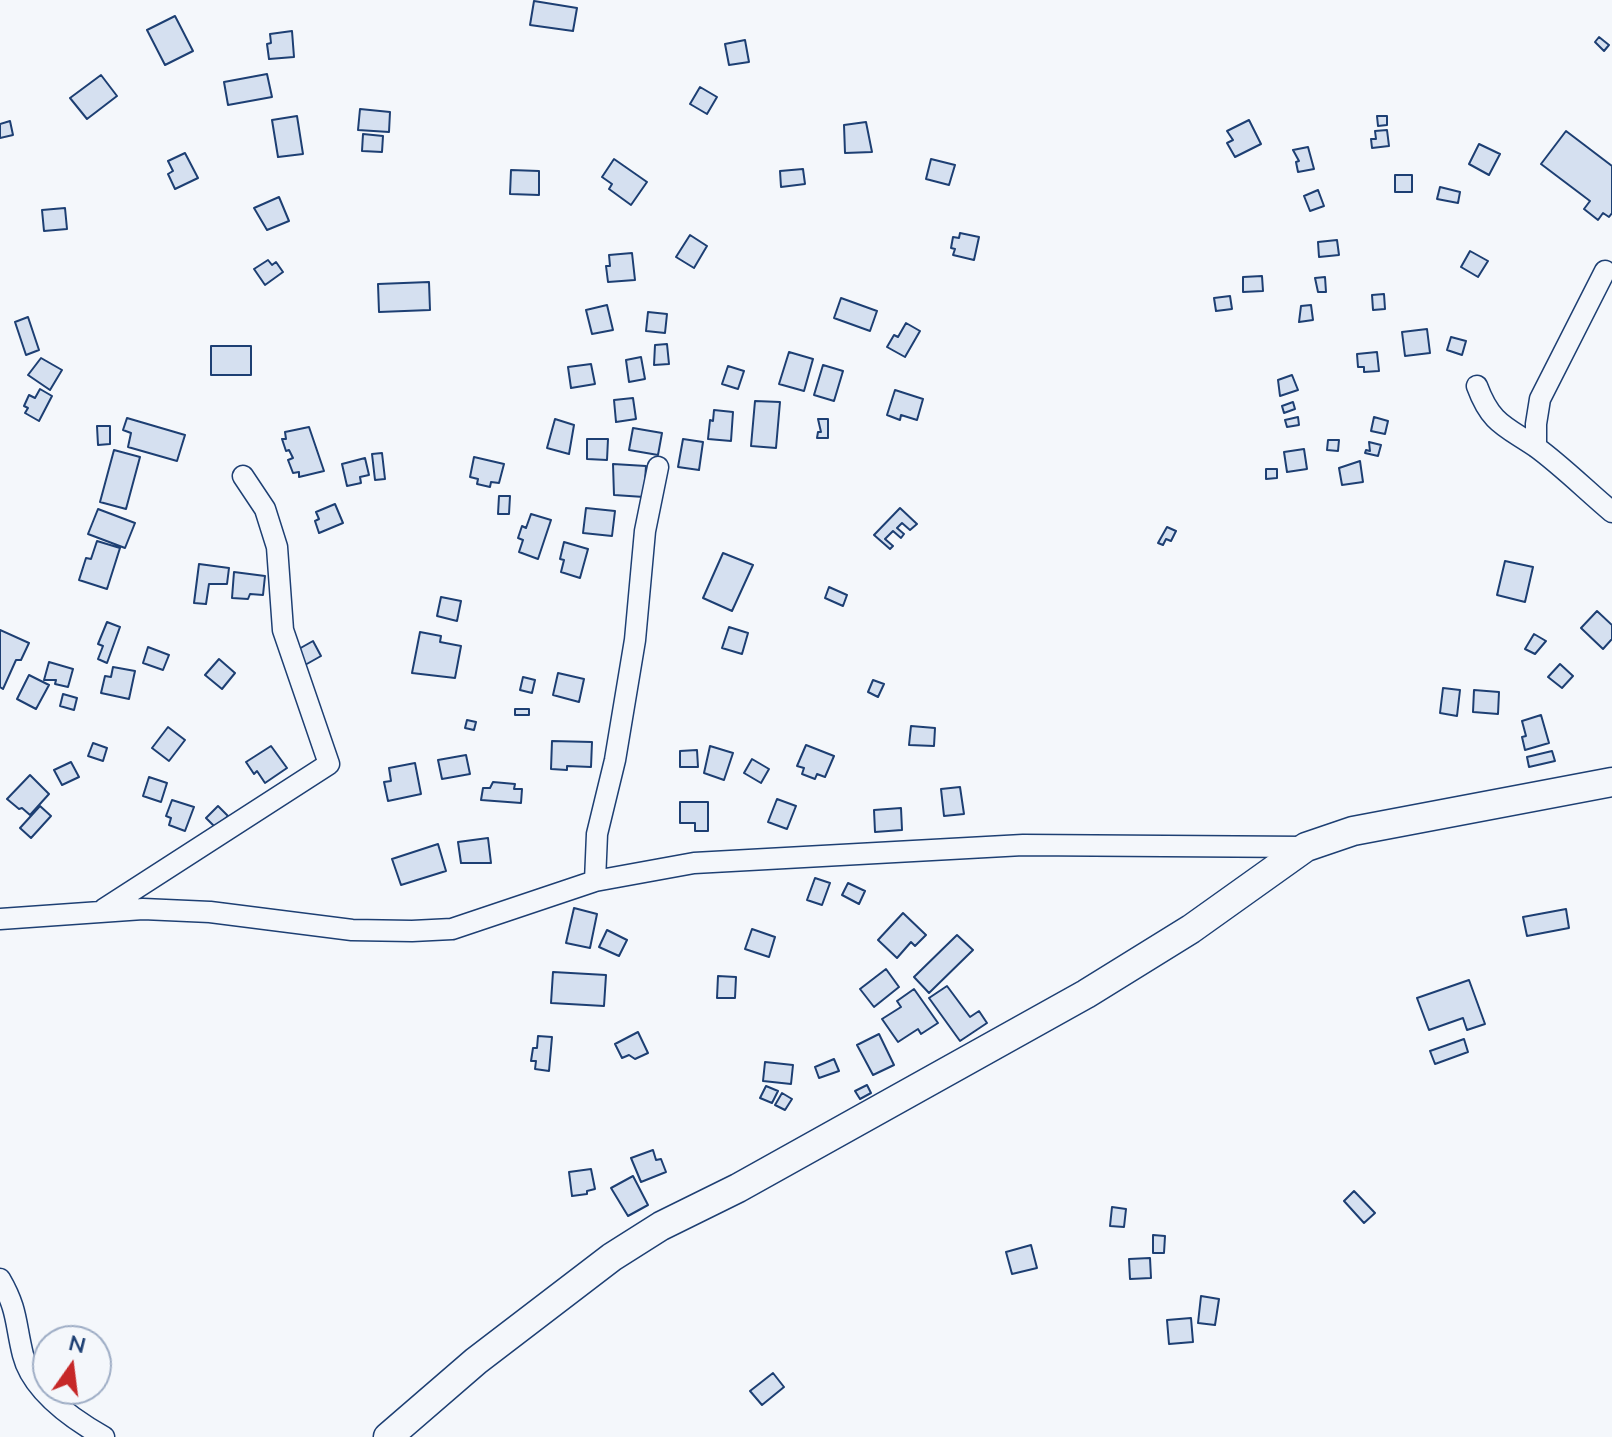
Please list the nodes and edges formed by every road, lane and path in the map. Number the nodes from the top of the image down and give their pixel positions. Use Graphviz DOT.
graph roads {
  1 [pos="1605,271"];
  2 [pos="1477,386"];
  3 [pos="1536,447"];
  4 [pos="658,467"];
  5 [pos="243,476"];
  6 [pos="1612,512"];
  7 [pos="1612,782"];
  8 [pos="1306,847"];
  9 [pos="595,881"];
  10 [pos="101,911"];
  11 [pos="0,919"];
  12 [pos="0,1279"];
  13 [pos="104,1437"];
  14 [pos="388,1437"];
  1 -- 3 [label="street"];
  2 -- 3 [label="street"];
  3 -- 6 [label="street"];
  4 -- 9 [label="street"];
  5 -- 10 [label="street"];
  7 -- 8 [label="street"];
  8 -- 9 [label="street"];
  8 -- 14 [label="street"];
  9 -- 10 [label="street"];
  10 -- 11 [label="street"];
  12 -- 13 [label="street"];
}
